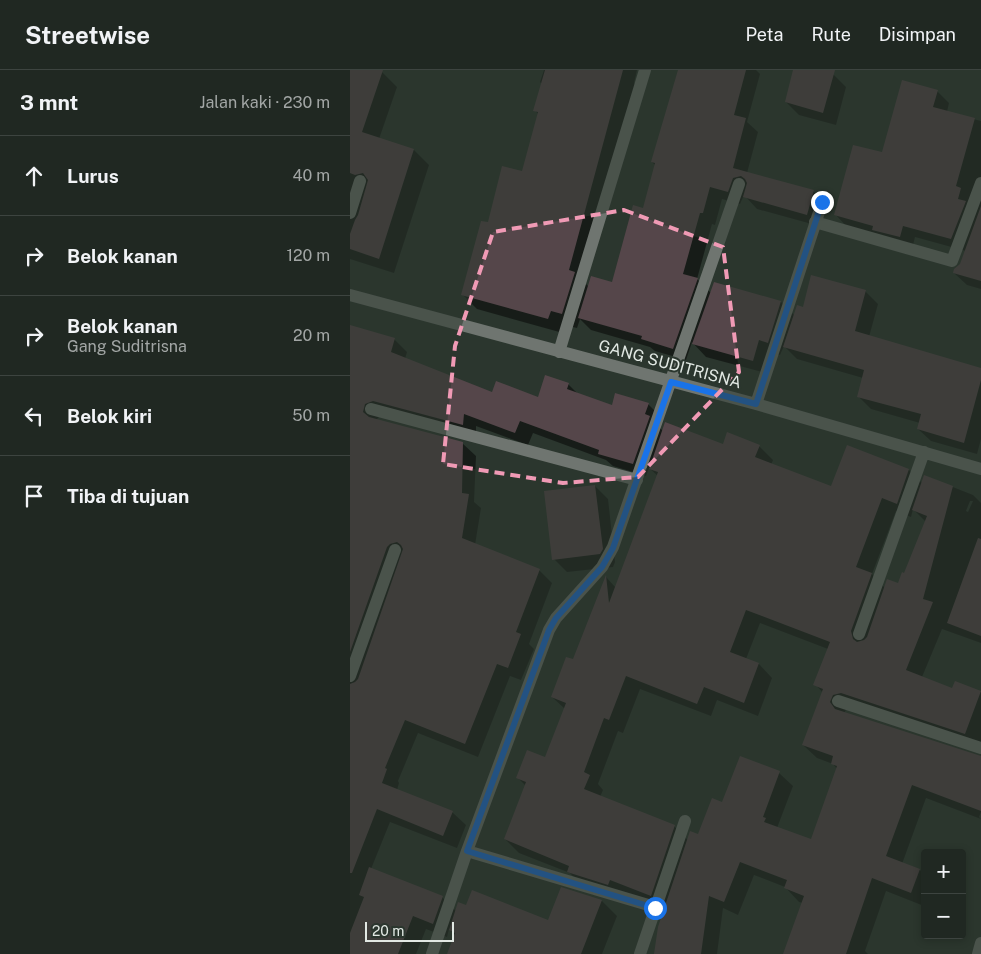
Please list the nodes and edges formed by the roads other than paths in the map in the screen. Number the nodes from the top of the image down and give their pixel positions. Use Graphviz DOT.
graph roads {
  1 [pos="644,70"];
  2 [pos="360,181"];
  3 [pos="981,183"];
  4 [pos="739,184"];
  5 [pos="822,202"];
  6 [pos="350,213"];
  7 [pos="816,222"];
  8 [pos="350,295"];
  9 [pos="559,352"];
  10 [pos="671,382"];
  11 [pos="756,404"];
  12 [pos="371,409"];
  13 [pos="924,452"];
  14 [pos="981,469"];
  15 [pos="637,480"];
  16 [pos="395,550"];
  17 [pos="859,634"];
  18 [pos="350,676"];
  19 [pos="838,701"];
  20 [pos="981,748"];
  21 [pos="685,821"];
  22 [pos="467,851"];
  23 [pos="655,908"];
  24 [pos="981,944"];
  25 [pos="432,954"];
  26 [pos="640,954"];
  27 [pos="978,954"];
  1 -- 9 [label="street"];
  2 -- 6 [label="street"];
  3 -- 7 [label="street"];
  4 -- 10 [label="street"];
  5 -- 7 [label="street"];
  7 -- 11 [label="street"];
  8 -- 9 [label="street, GANG SUDITRISNA"];
  9 -- 10 [label="street, GANG SUDITRISNA"];
  10 -- 11 [label="street, GANG SUDITRISNA"];
  10 -- 15 [label="street"];
  11 -- 13 [label="street, GANG SUDITRISNA"];
  12 -- 15 [label="street"];
  13 -- 14 [label="street, GANG SUDITRISNA"];
  13 -- 17 [label="street"];
  15 -- 22 [label="street"];
  16 -- 18 [label="street"];
  19 -- 20 [label="street"];
  21 -- 23 [label="street"];
  22 -- 23 [label="street"];
  22 -- 25 [label="street"];
  23 -- 26 [label="street"];
  24 -- 27 [label="street"];
}
